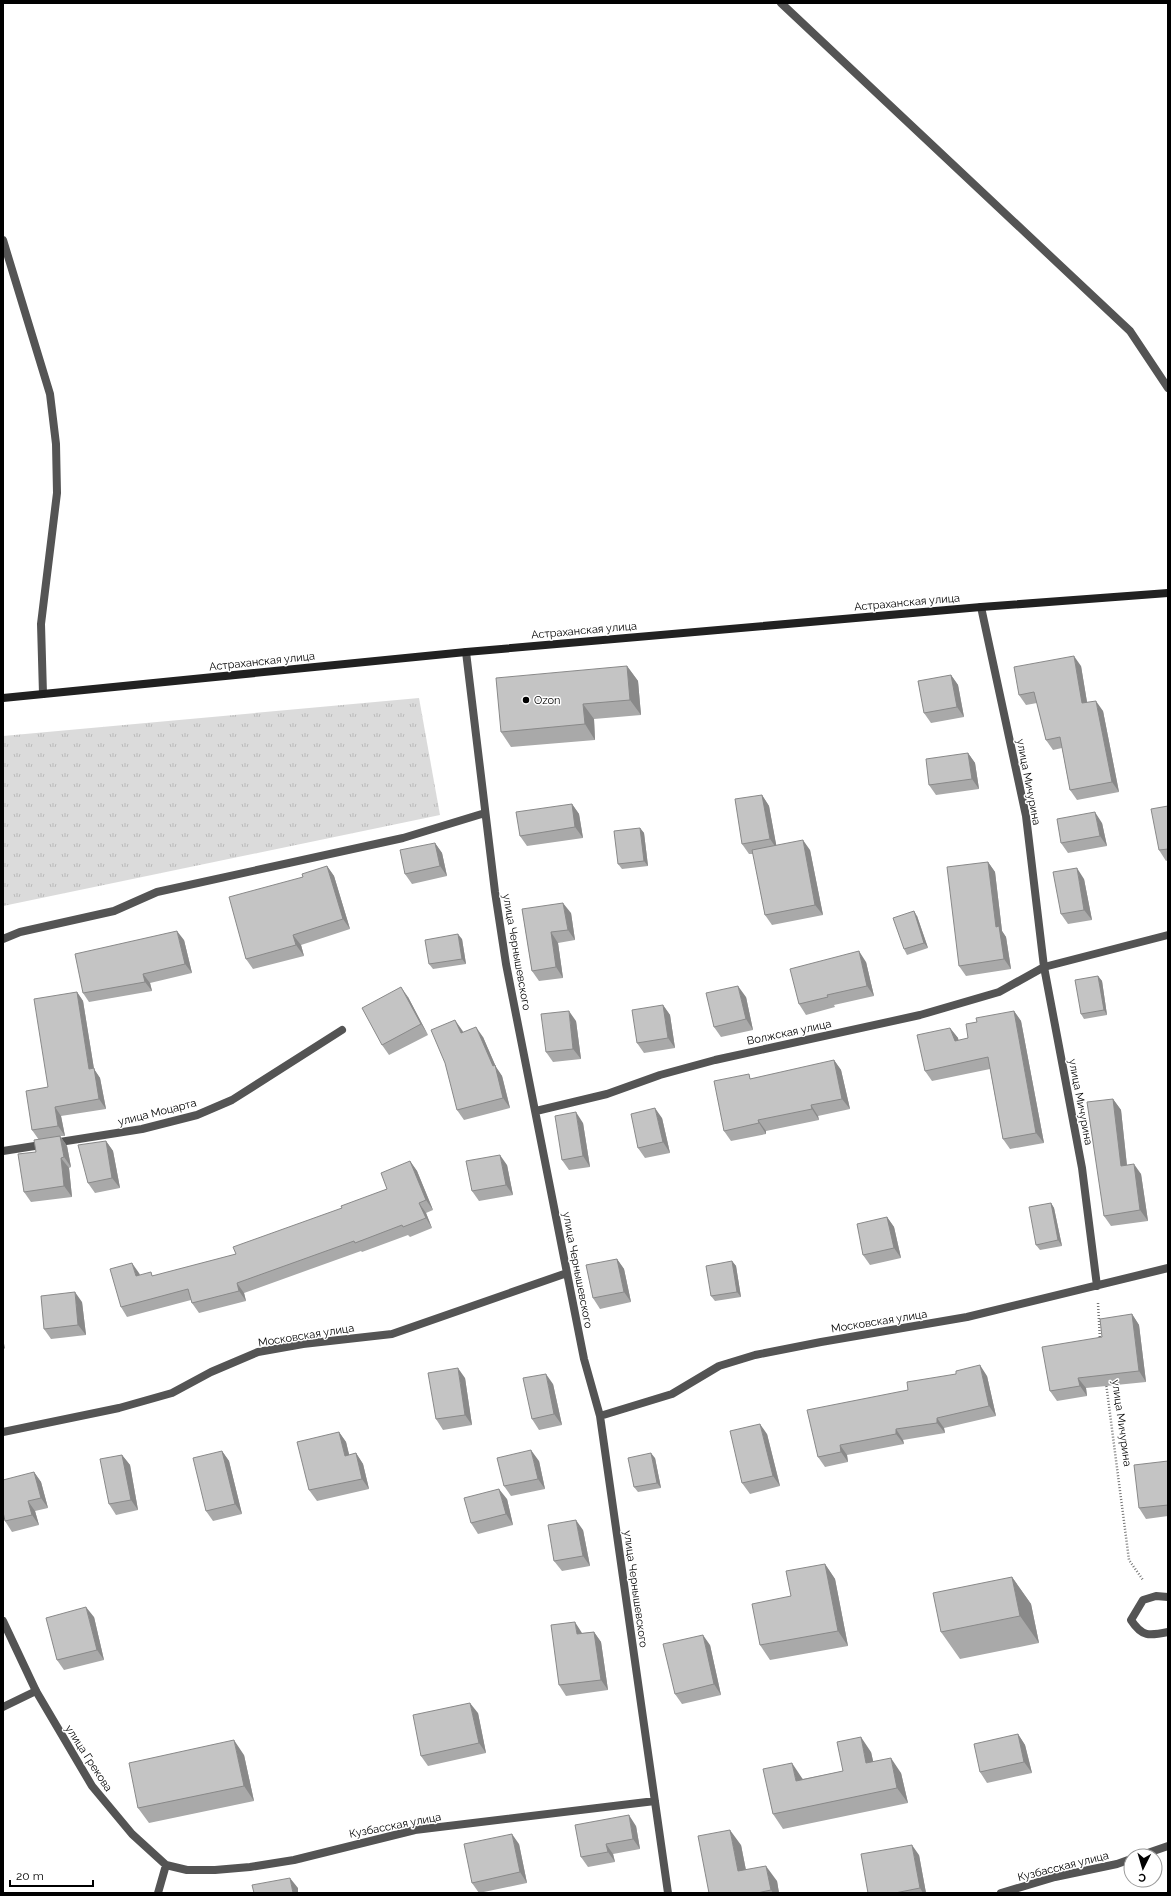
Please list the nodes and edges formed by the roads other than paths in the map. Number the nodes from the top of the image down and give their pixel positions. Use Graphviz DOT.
graph roads {
  1 [pos="781,3"];
  2 [pos="3,240"];
  3 [pos="1168,388"];
  4 [pos="1168,593"];
  5 [pos="980,607"];
  6 [pos="466,652"];
  7 [pos="43,694"];
  8 [pos="3,698"];
  9 [pos="485,813"];
  10 [pos="3,932"];
  11 [pos="20,932"];
  12 [pos="1168,935"];
  13 [pos="3,939"];
  14 [pos="1044,967"];
  15 [pos="342,1030"];
  16 [pos="536,1111"];
  17 [pos="3,1151"];
  18 [pos="1168,1268"];
  19 [pos="567,1273"];
  20 [pos="1097,1286"];
  21 [pos="600,1416"];
  22 [pos="3,1432"];
  23 [pos="1168,1597"];
  24 [pos="3,1620"];
  25 [pos="1168,1632"];
  26 [pos="36,1691"];
  27 [pos="3,1707"];
  28 [pos="655,1801"];
  29 [pos="1123,1862"];
  30 [pos="166,1864"];
  31 [pos="158,1893"];
  32 [pos="668,1893"];
  33 [pos="1001,1893"];
  1 -- 3 [label="street"];
  2 -- 7 [label="street"];
  4 -- 5 [label="main road, Астраханская улица"];
  5 -- 6 [label="main road, Астраханская улица"];
  5 -- 14 [label="street, улица Мичурина"];
  6 -- 7 [label="main road, Астраханская улица"];
  6 -- 9 [label="street, улица Чернышевского"];
  7 -- 8 [label="main road, Астраханская улица"];
  9 -- 11 [label="street"];
  9 -- 16 [label="street, улица Чернышевского"];
  10 -- 11 [label="street"];
  11 -- 13 [label="street"];
  12 -- 14 [label="street, Волжская улица"];
  14 -- 16 [label="street, Волжская улица"];
  14 -- 20 [label="street, улица Мичурина"];
  15 -- 17 [label="street, улица Моцарта"];
  16 -- 19 [label="street, улица Чернышевского"];
  18 -- 20 [label="street, Московская улица"];
  19 -- 21 [label="street, улица Чернышевского"];
  19 -- 22 [label="street, Московская улица"];
  20 -- 21 [label="street, Московская улица"];
  21 -- 28 [label="street, улица Чернышевского"];
  23 -- 25 [label="street"];
  24 -- 26 [label="street, улица Грекова"];
  26 -- 27 [label="street"];
  26 -- 30 [label="street, улица Грекова"];
  28 -- 30 [label="street, Кузбасская улица"];
  28 -- 32 [label="street, улица Чернышевского"];
  29 -- 33 [label="street, Кузбасская улица"];
  30 -- 31 [label="street"];
}
